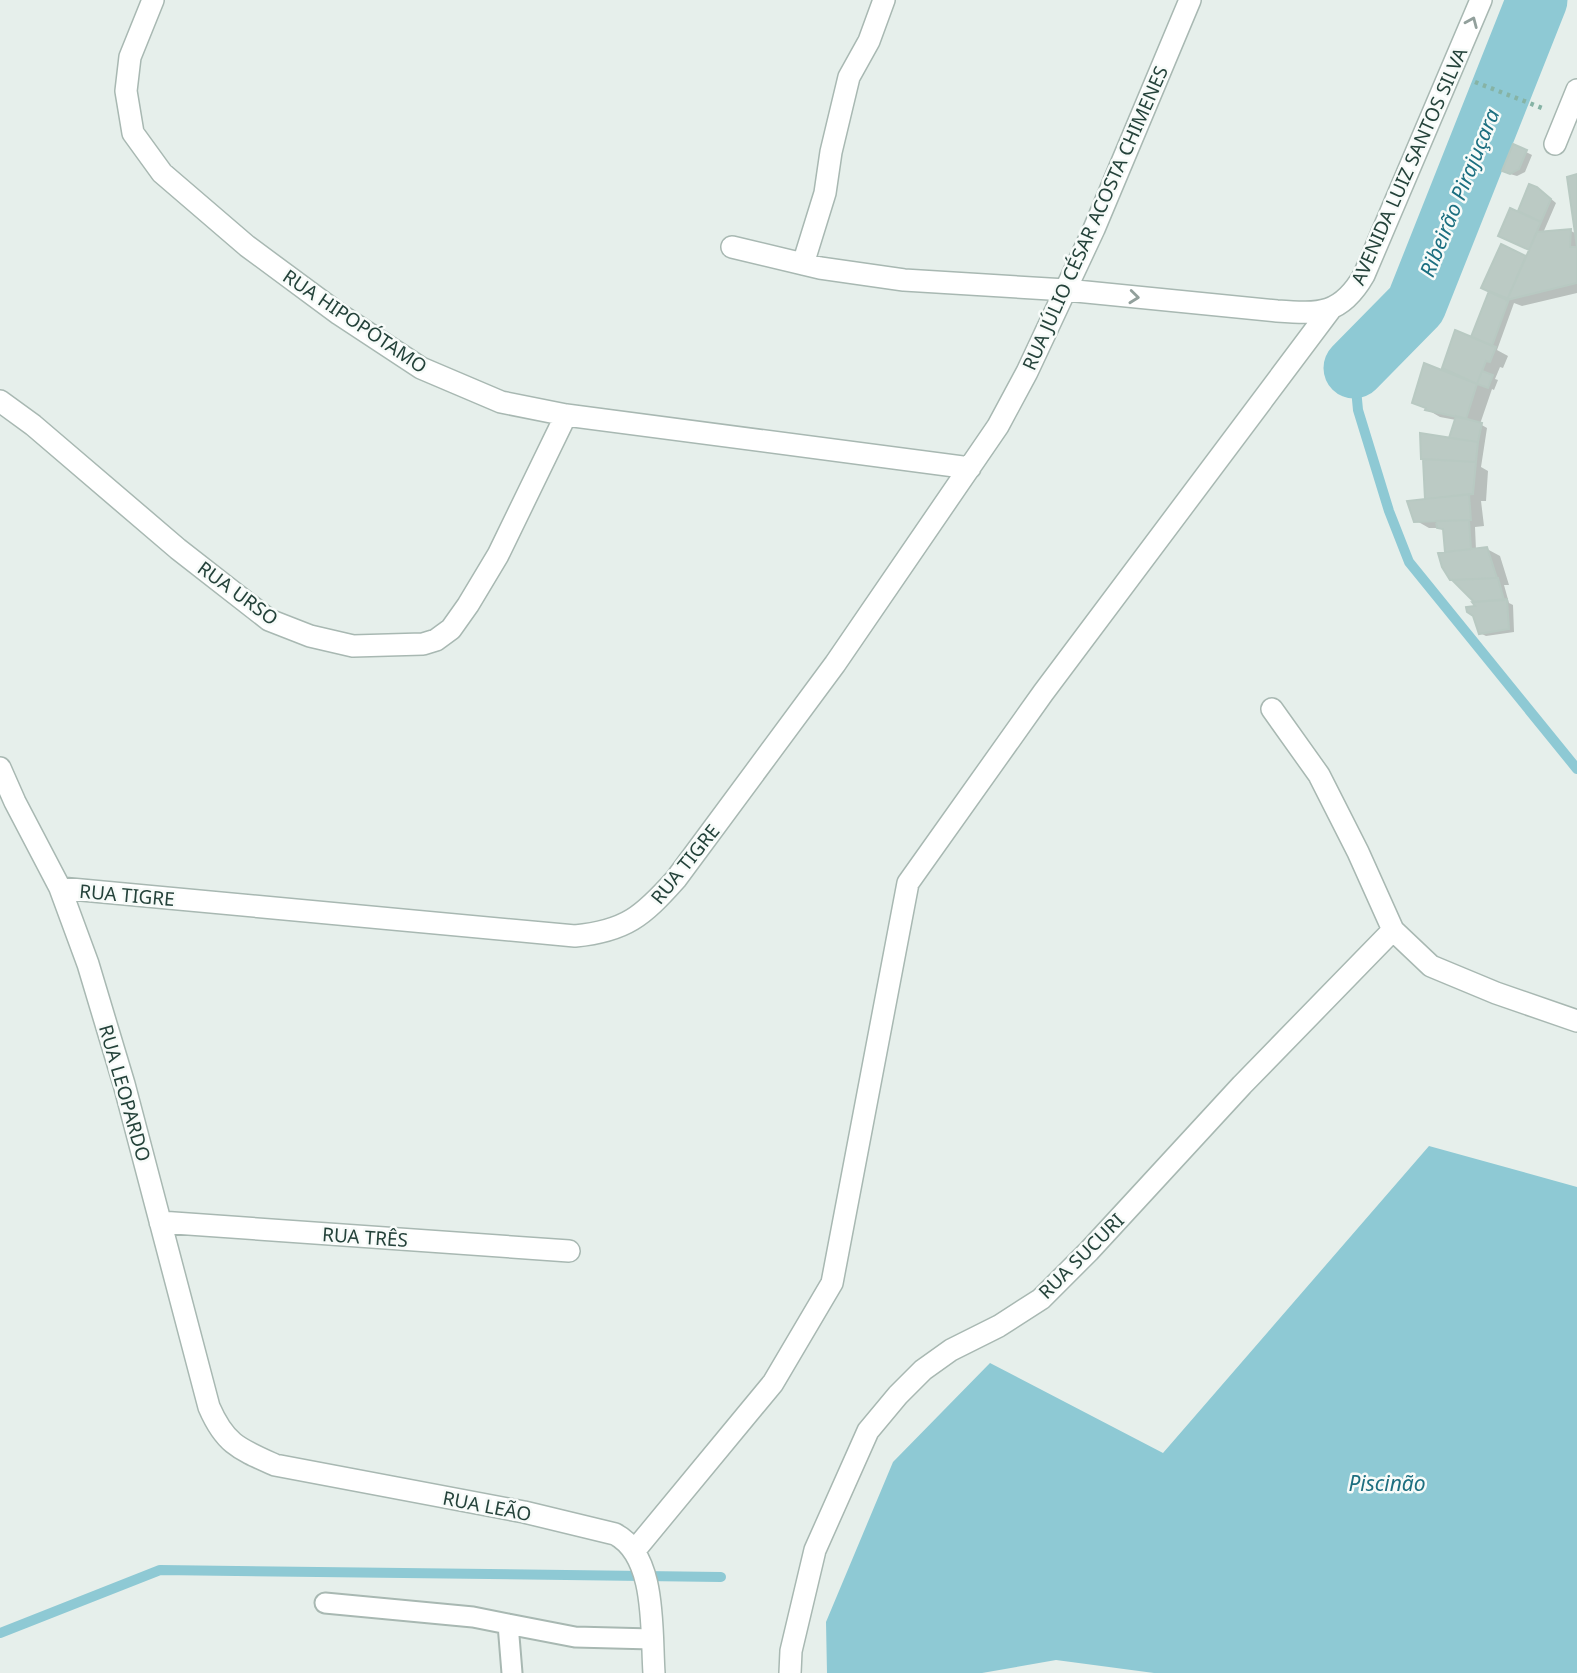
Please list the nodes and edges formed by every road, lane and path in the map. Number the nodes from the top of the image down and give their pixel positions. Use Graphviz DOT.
graph roads {
  1 [pos="153,0"];
  2 [pos="884,0"];
  3 [pos="1190,0"];
  4 [pos="1481,0"];
  5 [pos="1475,82"];
  6 [pos="1577,90"];
  7 [pos="1536,106"];
  8 [pos="1577,139"];
  9 [pos="732,247"];
  10 [pos="803,264"];
  11 [pos="1066,290"];
  12 [pos="1330,310"];
  13 [pos="0,401"];
  14 [pos="566,415"];
  15 [pos="970,468"];
  16 [pos="1272,709"];
  17 [pos="0,768"];
  18 [pos="60,888"];
  19 [pos="1393,930"];
  20 [pos="1577,1021"];
  21 [pos="160,1222"];
  22 [pos="569,1251"];
  23 [pos="218,1429"];
  24 [pos="635,1550"];
  25 [pos="325,1603"];
  26 [pos="508,1624"];
  27 [pos="652,1639"];
  28 [pos="512,1673"];
  29 [pos="654,1673"];
  30 [pos="790,1673"];
  1 -- 14 [label="street, RUA HIPOPÓTAMO"];
  2 -- 10 [label="street"];
  3 -- 11 [label="street, RUA JÚLIO CÉSAR ACOSTA CHIMENES"];
  12 -- 4 [label="street, AVENIDA LUIZ SANTOS SILVA, one-way"];
  5 -- 7 [label="path"];
  6 -- 8 [label="street"];
  9 -- 10 [label="street"];
  10 -- 11 [label="street"];
  11 -- 12 [label="street, one-way"];
  11 -- 15 [label="street, RUA JÚLIO CÉSAR ACOSTA CHIMENES"];
  12 -- 24 [label="street, AVENIDA LUIZ SANTOS SILVA"];
  13 -- 14 [label="street, RUA URSO"];
  14 -- 15 [label="street, RUA HIPOPÓTAMO"];
  15 -- 18 [label="street, RUA TIGRE"];
  16 -- 19 [label="street"];
  17 -- 18 [label="street, RUA LEOPARDO"];
  18 -- 21 [label="street, RUA LEOPARDO"];
  19 -- 20 [label="street"];
  19 -- 30 [label="street, RUA SUCURI"];
  21 -- 22 [label="street, RUA TRÊS"];
  21 -- 23 [label="street, RUA LEOPARDO"];
  23 -- 24 [label="street, RUA LEÃO"];
  24 -- 27 [label="street"];
  25 -- 26 [label="lane"];
  26 -- 27 [label="lane"];
  26 -- 28 [label="lane"];
  27 -- 29 [label="street"];
}
